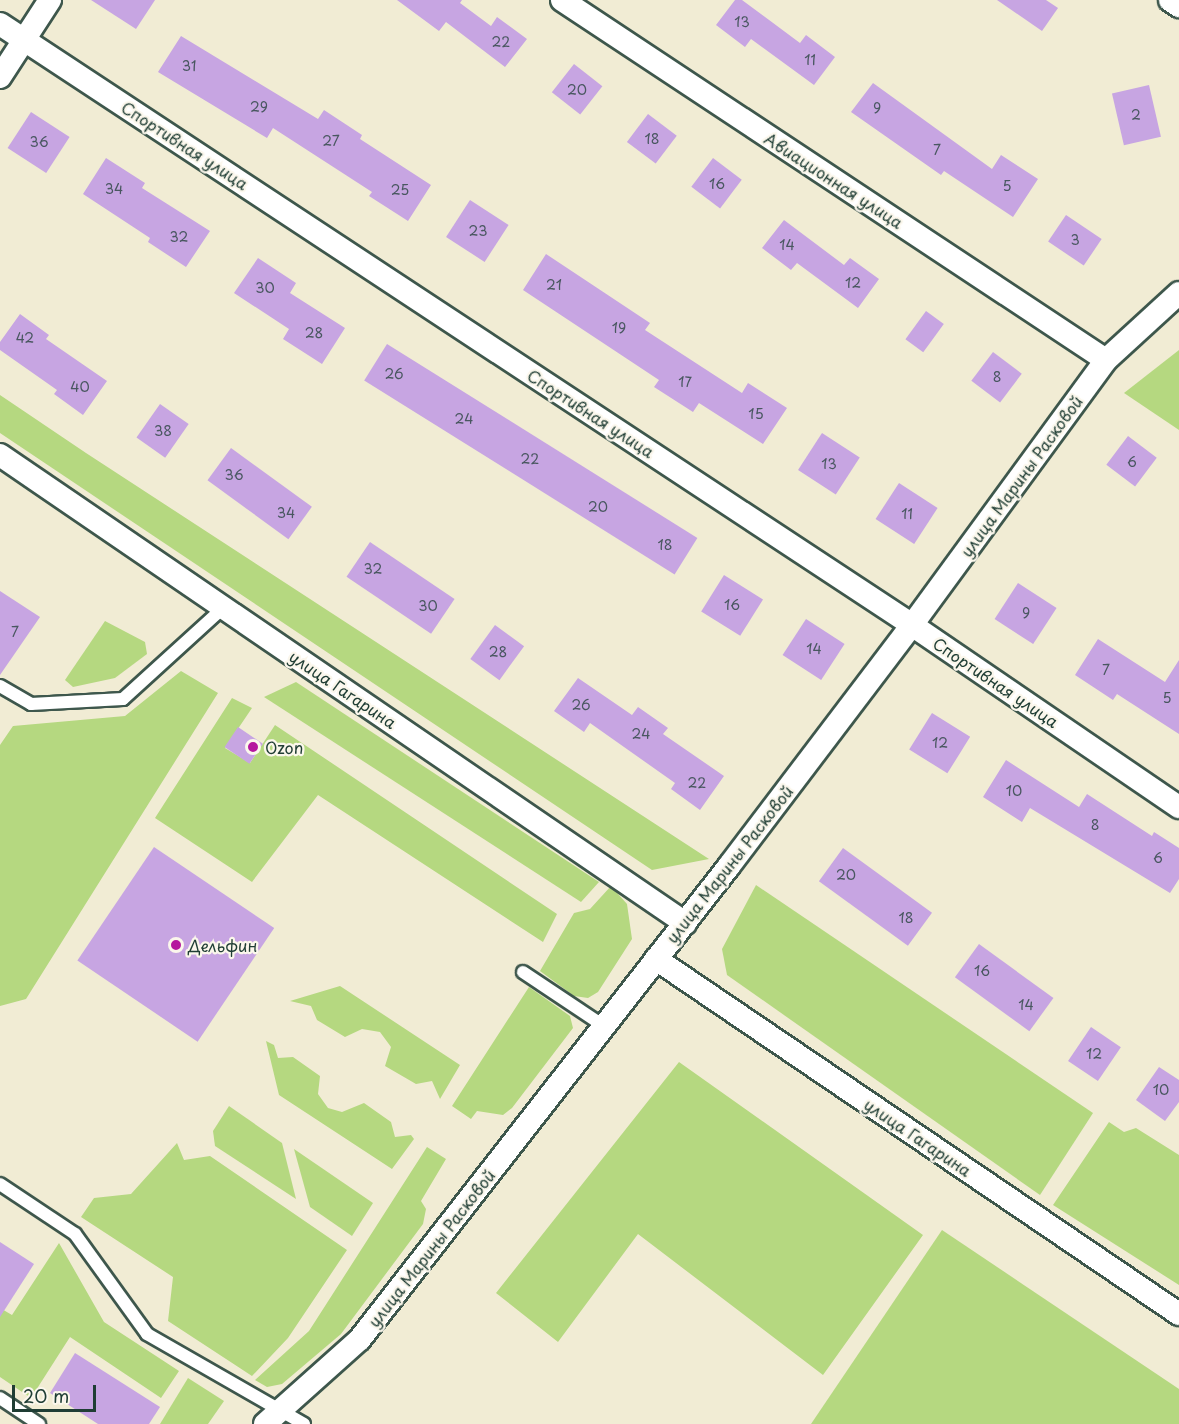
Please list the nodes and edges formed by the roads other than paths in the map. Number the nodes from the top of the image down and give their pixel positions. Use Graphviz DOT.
graph roads {
  1 [pos="50,0"];
  2 [pos="562,0"];
  3 [pos="1170,0"];
  4 [pos="1179,6"];
  5 [pos="0,24"];
  6 [pos="24,39"];
  7 [pos="0,77"];
  8 [pos="1179,293"];
  9 [pos="1106,360"];
  10 [pos="0,455"];
  11 [pos="223,608"];
  12 [pos="912,625"];
  13 [pos="0,686"];
  14 [pos="1179,807"];
  15 [pos="685,923"];
  16 [pos="656,959"];
  17 [pos="523,972"];
  18 [pos="604,1026"];
  19 [pos="0,1184"];
  20 [pos="1179,1314"];
  21 [pos="0,1398"];
  22 [pos="282,1408"];
  23 [pos="39,1424"];
  24 [pos="265,1424"];
  25 [pos="304,1424"];
  1 -- 6 [label="street"];
  2 -- 9 [label="street, Авиационная улица"];
  3 -- 4 [label="street"];
  5 -- 6 [label="street, Спортивная улица"];
  6 -- 7 [label="street"];
  6 -- 12 [label="street, Спортивная улица"];
  8 -- 9 [label="street, улица Марины Расковой"];
  9 -- 12 [label="street, улица Марины Расковой"];
  10 -- 11 [label="street, улица Гагарина"];
  11 -- 13 [label="lane"];
  11 -- 15 [label="street, улица Гагарина"];
  12 -- 14 [label="street, Спортивная улица"];
  12 -- 15 [label="street, улица Марины Расковой"];
  15 -- 16 [label="street, улица Марины Расковой"];
  16 -- 18 [label="street, улица Марины Расковой"];
  16 -- 20 [label="street, улица Гагарина"];
  17 -- 18 [label="lane"];
  18 -- 22 [label="street, улица Марины Расковой"];
  19 -- 22 [label="lane"];
  21 -- 23 [label="lane"];
  22 -- 24 [label="street, улица Марины Расковой"];
  22 -- 25 [label="lane"];
}
